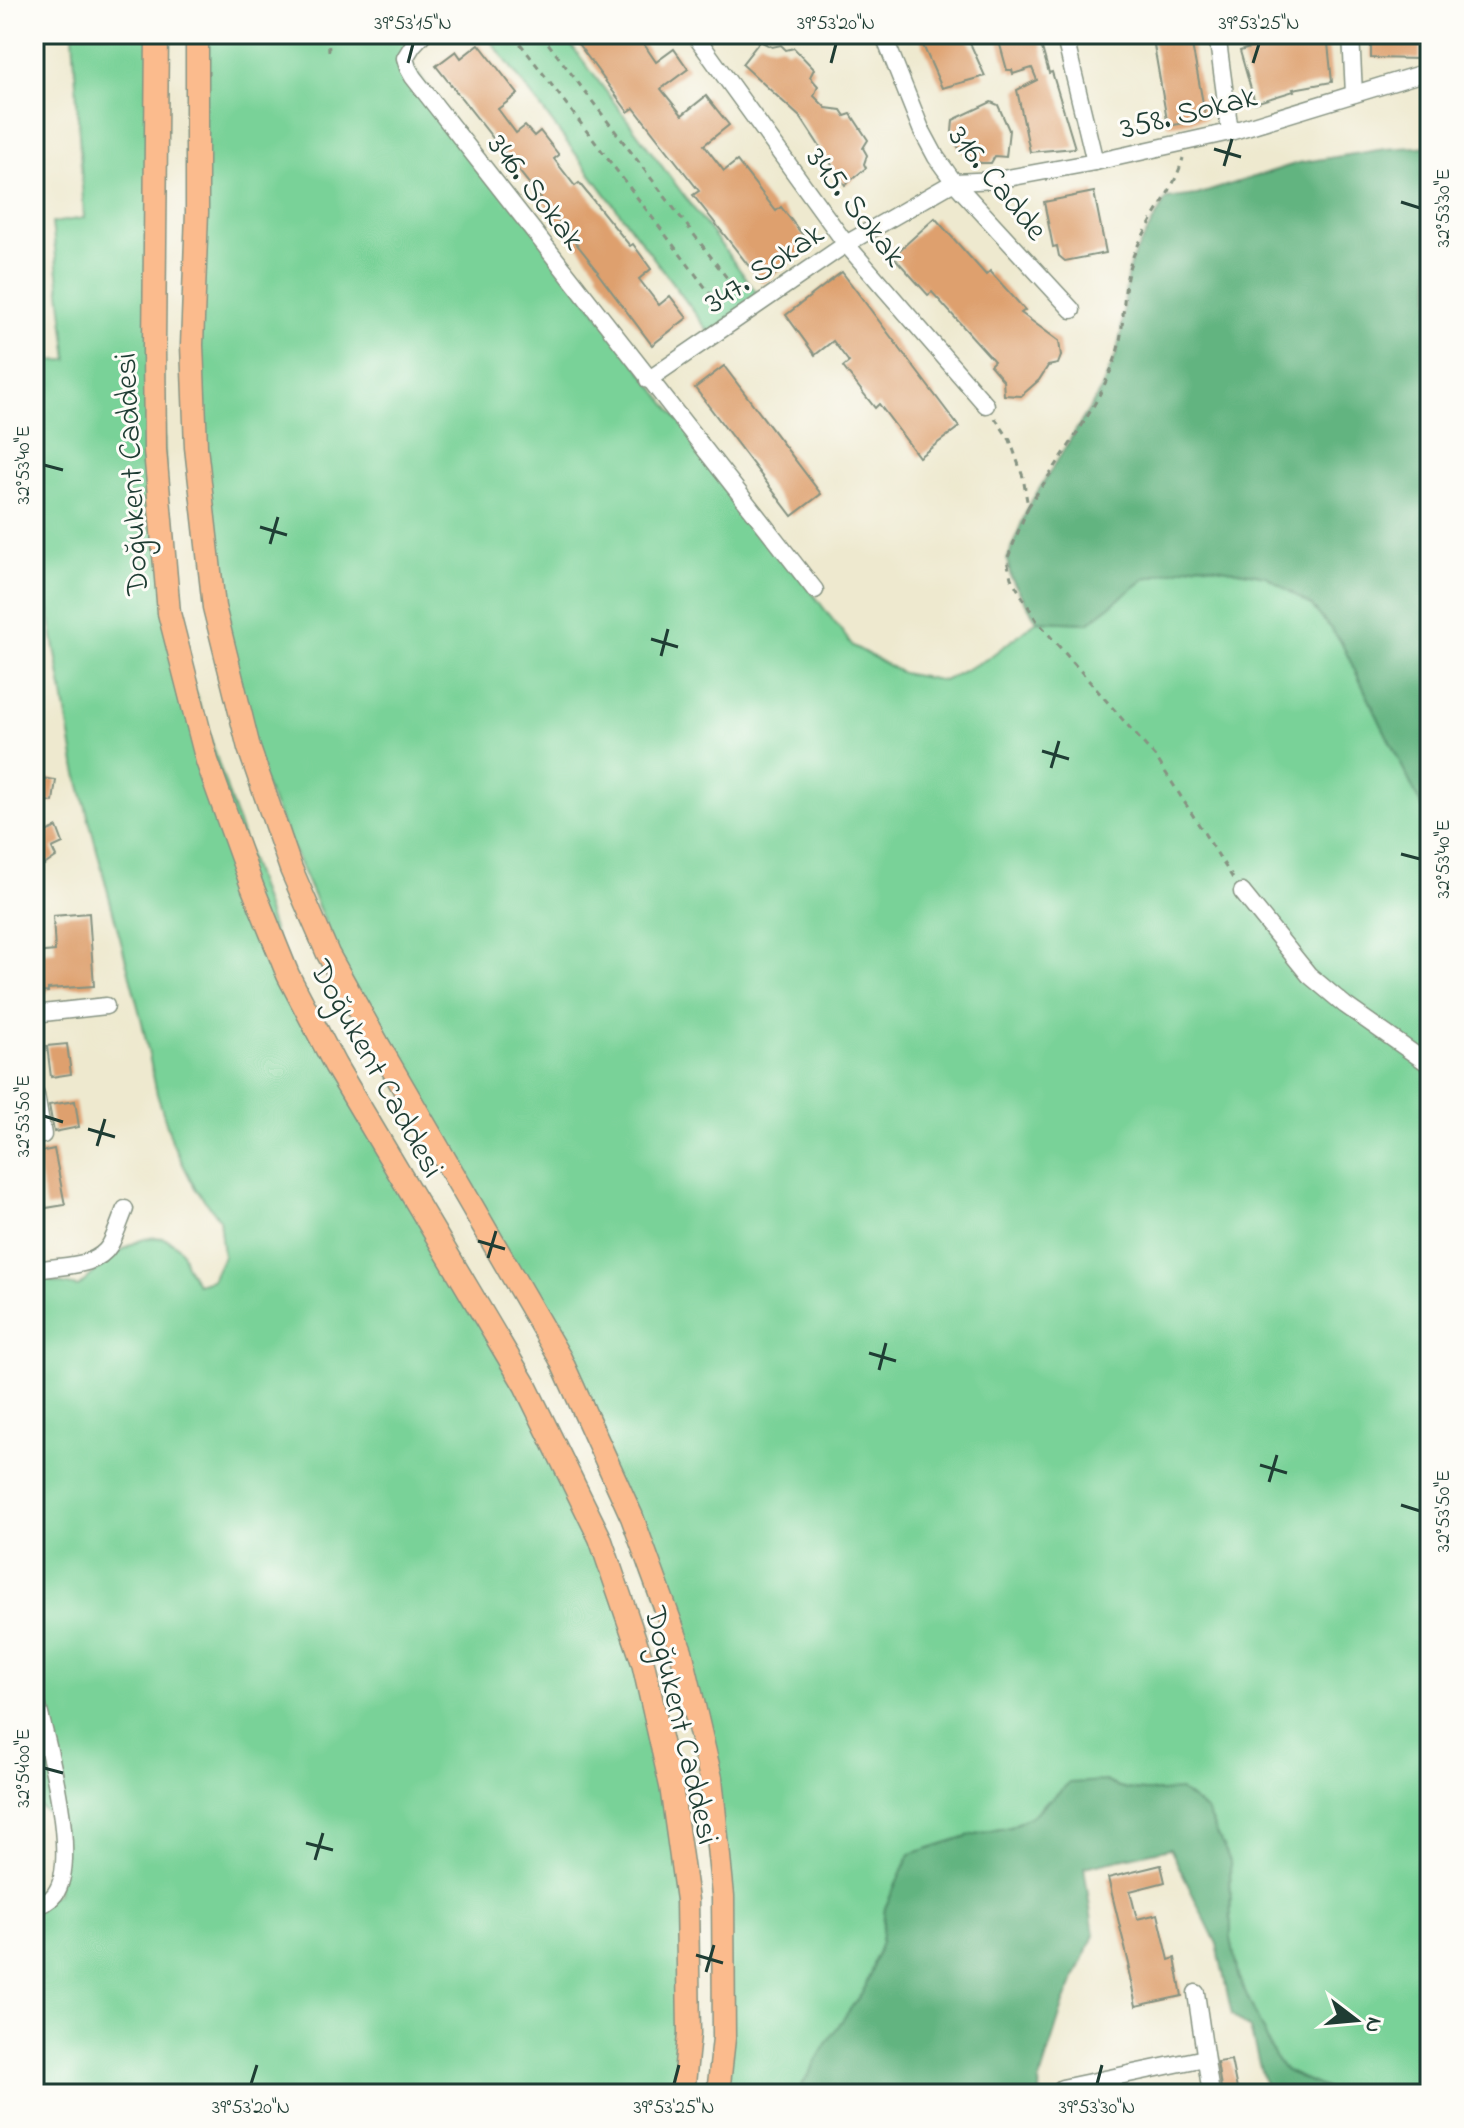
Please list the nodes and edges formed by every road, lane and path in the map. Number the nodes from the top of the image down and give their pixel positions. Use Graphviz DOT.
graph roads {
  1 [pos="157,34"];
  2 [pos="197,34"];
  3 [pos="328,34"];
  4 [pos="423,34"];
  5 [pos="513,34"];
  6 [pos="541,34"];
  7 [pos="694,34"];
  8 [pos="883,34"];
  9 [pos="1064,34"];
  10 [pos="1217,34"];
  11 [pos="1351,34"];
  12 [pos="329,51"];
  13 [pos="1430,71"];
  14 [pos="1354,94"];
  15 [pos="1230,132"];
  16 [pos="1186,142"];
  17 [pos="1095,162"];
  18 [pos="954,182"];
  19 [pos="846,244"];
  20 [pos="751,309"];
  21 [pos="1072,310"];
  22 [pos="732,322"];
  23 [pos="648,380"];
  24 [pos="986,405"];
  25 [pos="1028,507"];
  26 [pos="815,590"];
  27 [pos="1242,892"];
  28 [pos="106,1006"];
  29 [pos="34,1014"];
  30 [pos="1430,1065"];
  31 [pos="34,1092"];
  32 [pos="43,1135"];
  33 [pos="125,1209"];
  34 [pos="34,1271"];
  35 [pos="34,1692"];
  36 [pos="34,1906"];
  37 [pos="1196,1993"];
  38 [pos="1205,2058"];
  39 [pos="683,2094"];
  40 [pos="718,2094"];
  41 [pos="1062,2094"];
  42 [pos="1211,2094"];
  1 -- 39 [label="main road, Doğukent Caddesi"];
  2 -- 40 [label="main road, Doğukent Caddesi"];
  3 -- 12 [label="path"];
  4 -- 23 [label="street, 346. Sokak"];
  5 -- 22 [label="path"];
  6 -- 20 [label="path"];
  7 -- 19 [label="street, 345. Sokak"];
  8 -- 18 [label="street, 316. Cadde"];
  9 -- 17 [label="street"];
  10 -- 15 [label="street"];
  11 -- 14 [label="street"];
  13 -- 14 [label="street, 358. Sokak"];
  14 -- 15 [label="street, 358. Sokak"];
  15 -- 16 [label="street, 358. Sokak"];
  16 -- 17 [label="street, 358. Sokak"];
  16 -- 25 [label="path"];
  17 -- 18 [label="street, 358. Sokak"];
  18 -- 19 [label="street, 347. Sokak"];
  18 -- 21 [label="street, 316. Cadde"];
  19 -- 20 [label="street, 347. Sokak"];
  19 -- 24 [label="street, 345. Sokak"];
  20 -- 22 [label="street, 347. Sokak"];
  22 -- 23 [label="street, 347. Sokak"];
  23 -- 26 [label="street"];
  24 -- 25 [label="path"];
  25 -- 27 [label="path"];
  27 -- 30 [label="street"];
  28 -- 29 [label="street"];
  31 -- 32 [label="street"];
  33 -- 34 [label="street"];
  35 -- 36 [label="street"];
  37 -- 38 [label="street"];
  38 -- 41 [label="street"];
  38 -- 42 [label="street"];
}
